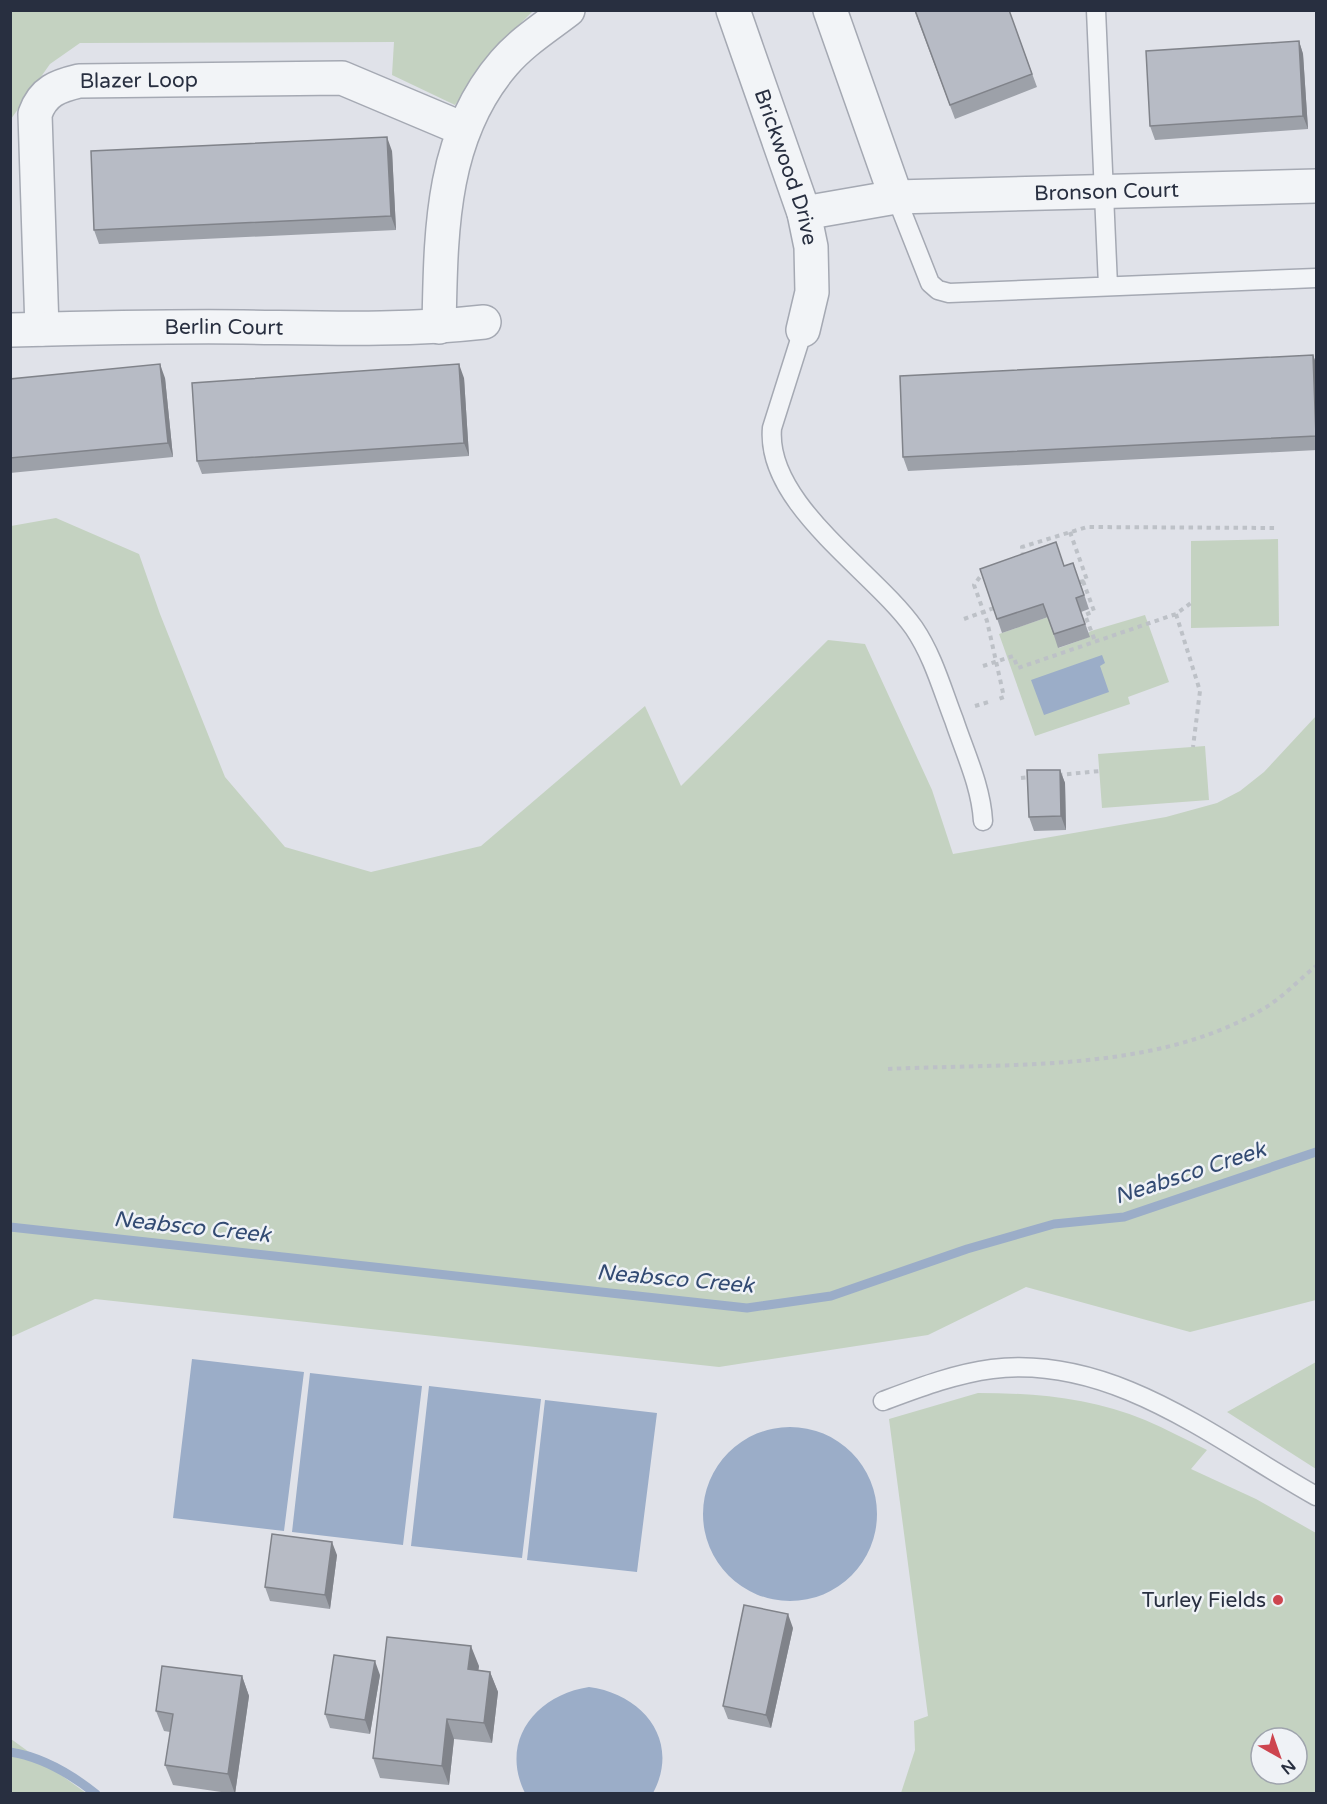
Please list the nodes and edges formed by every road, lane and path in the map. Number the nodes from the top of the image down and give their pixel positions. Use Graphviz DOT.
graph roads {
  1 [pos="568,10"];
  2 [pos="733,10"];
  3 [pos="830,10"];
  4 [pos="1096,10"];
  5 [pos="463,129"];
  6 [pos="1317,186"];
  7 [pos="1104,192"];
  8 [pos="896,197"];
  9 [pos="804,213"];
  10 [pos="25,233"];
  11 [pos="1317,278"];
  12 [pos="1108,286"];
  13 [pos="484,322"];
  14 [pos="440,327"];
  15 [pos="26,330"];
  16 [pos="803,330"];
  17 [pos="1276,528"];
  18 [pos="1070,532"];
  19 [pos="1039,542"];
  20 [pos="1042,552"];
  21 [pos="1015,557"];
  22 [pos="988,566"];
  23 [pos="1191,603"];
  24 [pos="994,608"];
  25 [pos="984,611"];
  26 [pos="1176,614"];
  27 [pos="964,619"];
  28 [pos="1095,641"];
  29 [pos="996,662"];
  30 [pos="983,666"];
  31 [pos="996,700"];
  32 [pos="1193,747"];
  33 [pos="1100,771"];
  34 [pos="1055,775"];
  35 [pos="1021,777"];
  36 [pos="1033,777"];
  37 [pos="983,821"];
  38 [pos="1317,966"];
  39 [pos="888,1069"];
  40 [pos="883,1401"];
  41 [pos="1317,1496"];
  1 -- 5 [label="street"];
  2 -- 9 [label="street, Brickwood Drive"];
  3 -- 8 [label="street"];
  4 -- 7 [label="lane"];
  5 -- 10 [label="street, Blazer Loop"];
  5 -- 14 [label="street"];
  6 -- 7 [label="street, Bronson Court"];
  7 -- 8 [label="street, Bronson Court"];
  7 -- 12 [label="lane"];
  8 -- 9 [label="street, Bronson Court"];
  8 -- 12 [label="lane"];
  9 -- 16 [label="street, Brickwood Drive"];
  10 -- 15 [label="street, Blazer Loop"];
  11 -- 12 [label="lane"];
  13 -- 14 [label="street, Berlin Court"];
  14 -- 15 [label="street, Berlin Court"];
  16 -- 37 [label="lane"];
  17 -- 18 [label="path"];
  18 -- 19 [label="path"];
  18 -- 28 [label="path"];
  19 -- 20 [label="path"];
  19 -- 21 [label="path"];
  22 -- 25 [label="path"];
  23 -- 26 [label="path"];
  24 -- 25 [label="path"];
  25 -- 27 [label="path"];
  25 -- 29 [label="path"];
  26 -- 28 [label="path"];
  26 -- 32 [label="path"];
  28 -- 29 [label="path"];
  29 -- 30 [label="path"];
  29 -- 31 [label="path"];
  33 -- 34 [label="path"];
  35 -- 36 [label="path"];
  38 -- 39 [label="path"];
  40 -- 41 [label="lane"];
}
